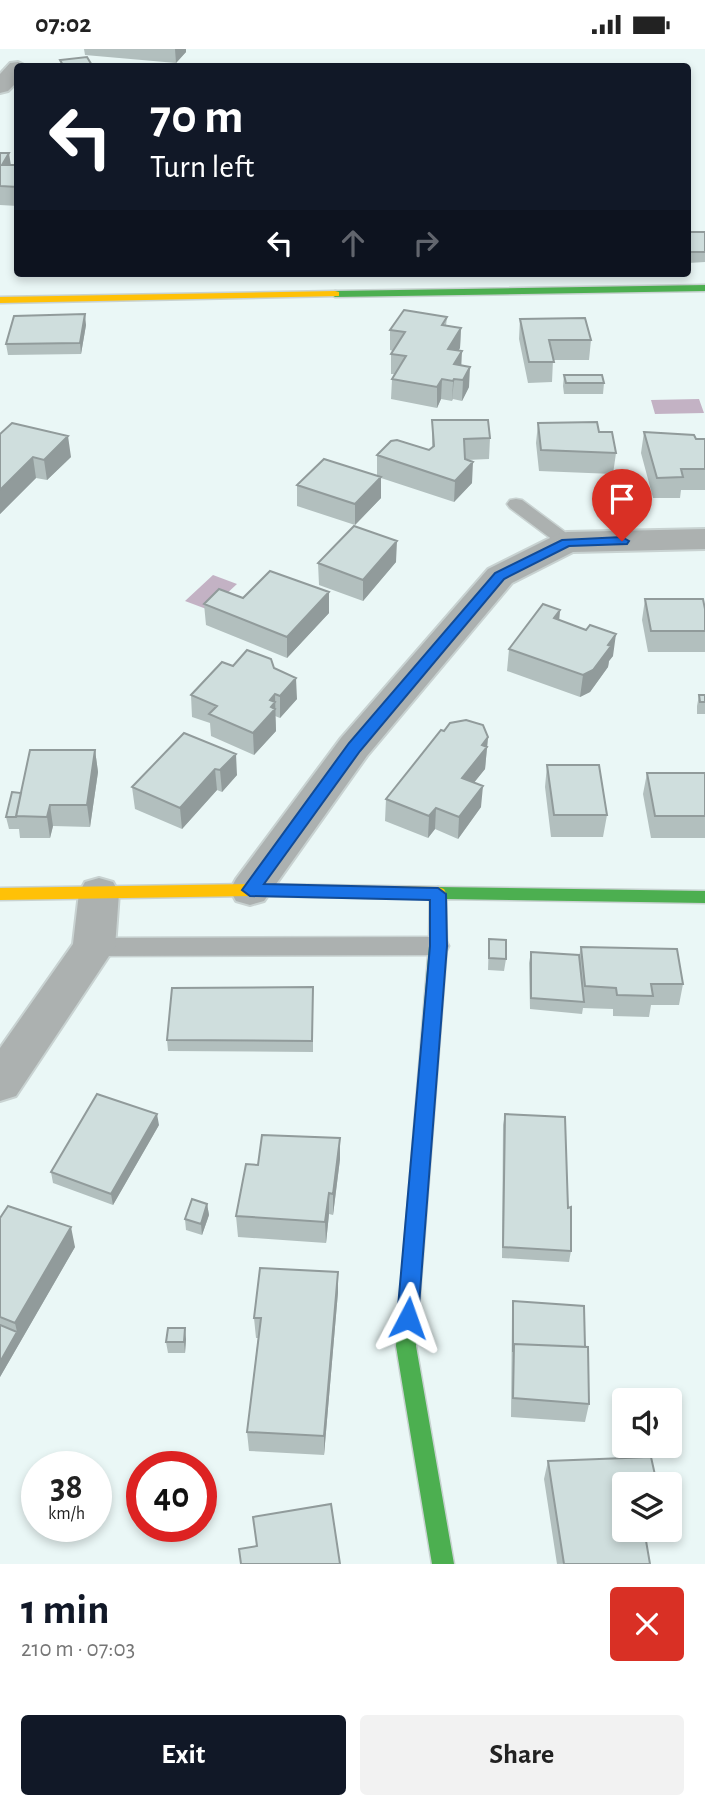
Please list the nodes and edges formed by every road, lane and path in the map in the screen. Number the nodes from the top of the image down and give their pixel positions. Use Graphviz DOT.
graph roads {
  1 [pos="35,49"];
  2 [pos="22,63"];
  3 [pos="14,71"];
  4 [pos="0,86"];
  5 [pos="705,288"];
  6 [pos="0,300"];
  7 [pos="516,504"];
  8 [pos="705,539"];
  9 [pos="567,543"];
  10 [pos="250,890"];
  11 [pos="99,893"];
  12 [pos="0,894"];
  13 [pos="438,894"];
  14 [pos="705,897"];
  15 [pos="438,946"];
  16 [pos="94,947"];
  17 [pos="0,1083"];
  18 [pos="443,1564"];
  1 -- 2 [label="street"];
  3 -- 4 [label="street"];
  5 -- 6 [label="street"];
  7 -- 9 [label="lane"];
  8 -- 9 [label="street"];
  9 -- 10 [label="street"];
  10 -- 11 [label="street"];
  10 -- 13 [label="street"];
  11 -- 12 [label="street"];
  11 -- 16 [label="street"];
  13 -- 14 [label="street"];
  13 -- 15 [label="street"];
  15 -- 16 [label="lane"];
  15 -- 18 [label="street"];
  16 -- 17 [label="street"];
}
